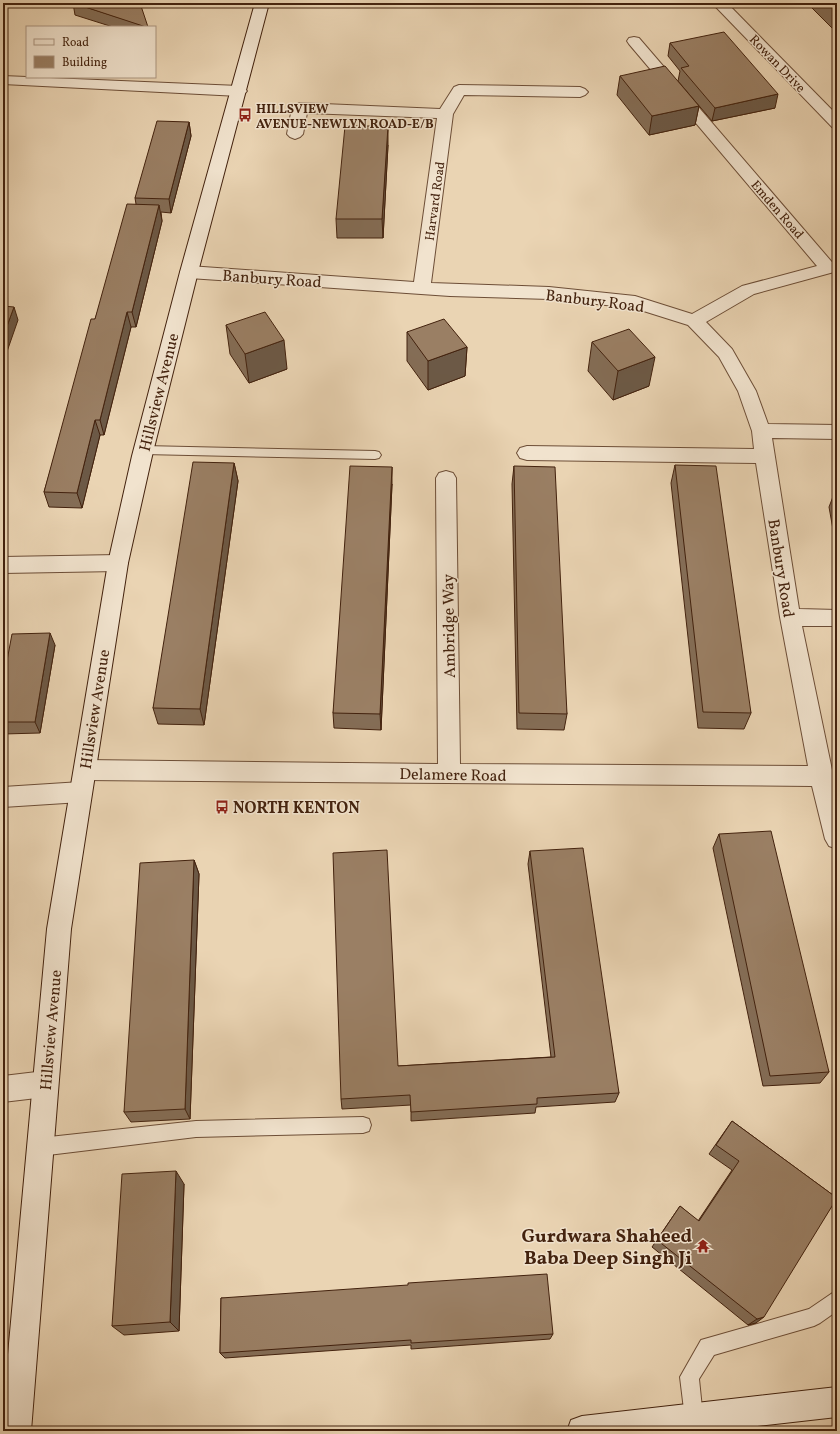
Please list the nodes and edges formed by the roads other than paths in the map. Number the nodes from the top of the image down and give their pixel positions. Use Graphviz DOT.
graph roads {
  1 [pos="262,3"];
  2 [pos="719,3"];
  3 [pos="634,41"];
  4 [pos="3,80"];
  5 [pos="239,91"];
  6 [pos="580,92"];
  7 [pos="445,114"];
  8 [pos="837,124"];
  9 [pos="295,134"];
  10 [pos="189,272"];
  11 [pos="422,288"];
  12 [pos="694,321"];
  13 [pos="761,431"];
  14 [pos="837,432"];
  15 [pos="144,450"];
  16 [pos="527,453"];
  17 [pos="375,454"];
  18 [pos="764,456"];
  19 [pos="446,478"];
  20 [pos="118,563"];
  21 [pos="3,564"];
  22 [pos="790,617"];
  23 [pos="837,618"];
  24 [pos="85,770"];
  25 [pos="449,774"];
  26 [pos="821,776"];
  27 [pos="81,792"];
  28 [pos="3,797"];
  29 [pos="837,839"];
  30 [pos="45,1084"];
  31 [pos="3,1088"];
  32 [pos="363,1125"];
  33 [pos="40,1147"];
  34 [pos="837,1300"];
  35 [pos="837,1402"];
  36 [pos="688,1423"];
  37 [pos="16,1431"];
  38 [pos="582,1431"];
  1 -- 5 [label="street, Hillsview Avenue"];
  2 -- 8 [label="street, Rowan Drive"];
  3 -- 12 [label="street, Emden Road"];
  4 -- 5 [label="street"];
  5 -- 10 [label="street, Hillsview Avenue"];
  6 -- 7 [label="street, Harvard Road"];
  7 -- 9 [label="street"];
  7 -- 11 [label="street, Harvard Road"];
  10 -- 11 [label="street, Banbury Road"];
  10 -- 15 [label="street, Hillsview Avenue"];
  11 -- 12 [label="street, Banbury Road"];
  12 -- 13 [label="street, Banbury Road"];
  13 -- 14 [label="street"];
  13 -- 18 [label="street, Banbury Road"];
  15 -- 17 [label="lane"];
  15 -- 20 [label="street, Hillsview Avenue"];
  16 -- 18 [label="street"];
  18 -- 22 [label="street, Banbury Road"];
  19 -- 25 [label="street, Ambridge Way"];
  20 -- 21 [label="street"];
  20 -- 24 [label="street, Hillsview Avenue"];
  22 -- 23 [label="street"];
  22 -- 26 [label="street, Banbury Road"];
  24 -- 25 [label="street, Delamere Road"];
  24 -- 27 [label="street, Hillsview Avenue"];
  25 -- 26 [label="street, Delamere Road"];
  26 -- 29 [label="street, Banbury Road"];
  27 -- 28 [label="street"];
  27 -- 30 [label="street, Hillsview Avenue"];
  30 -- 31 [label="street"];
  30 -- 33 [label="street, Hillsview Avenue"];
  32 -- 33 [label="lane"];
  33 -- 37 [label="street, Hillsview Avenue"];
  34 -- 36 [label="lane"];
  35 -- 36 [label="street"];
  36 -- 38 [label="street"];
}
